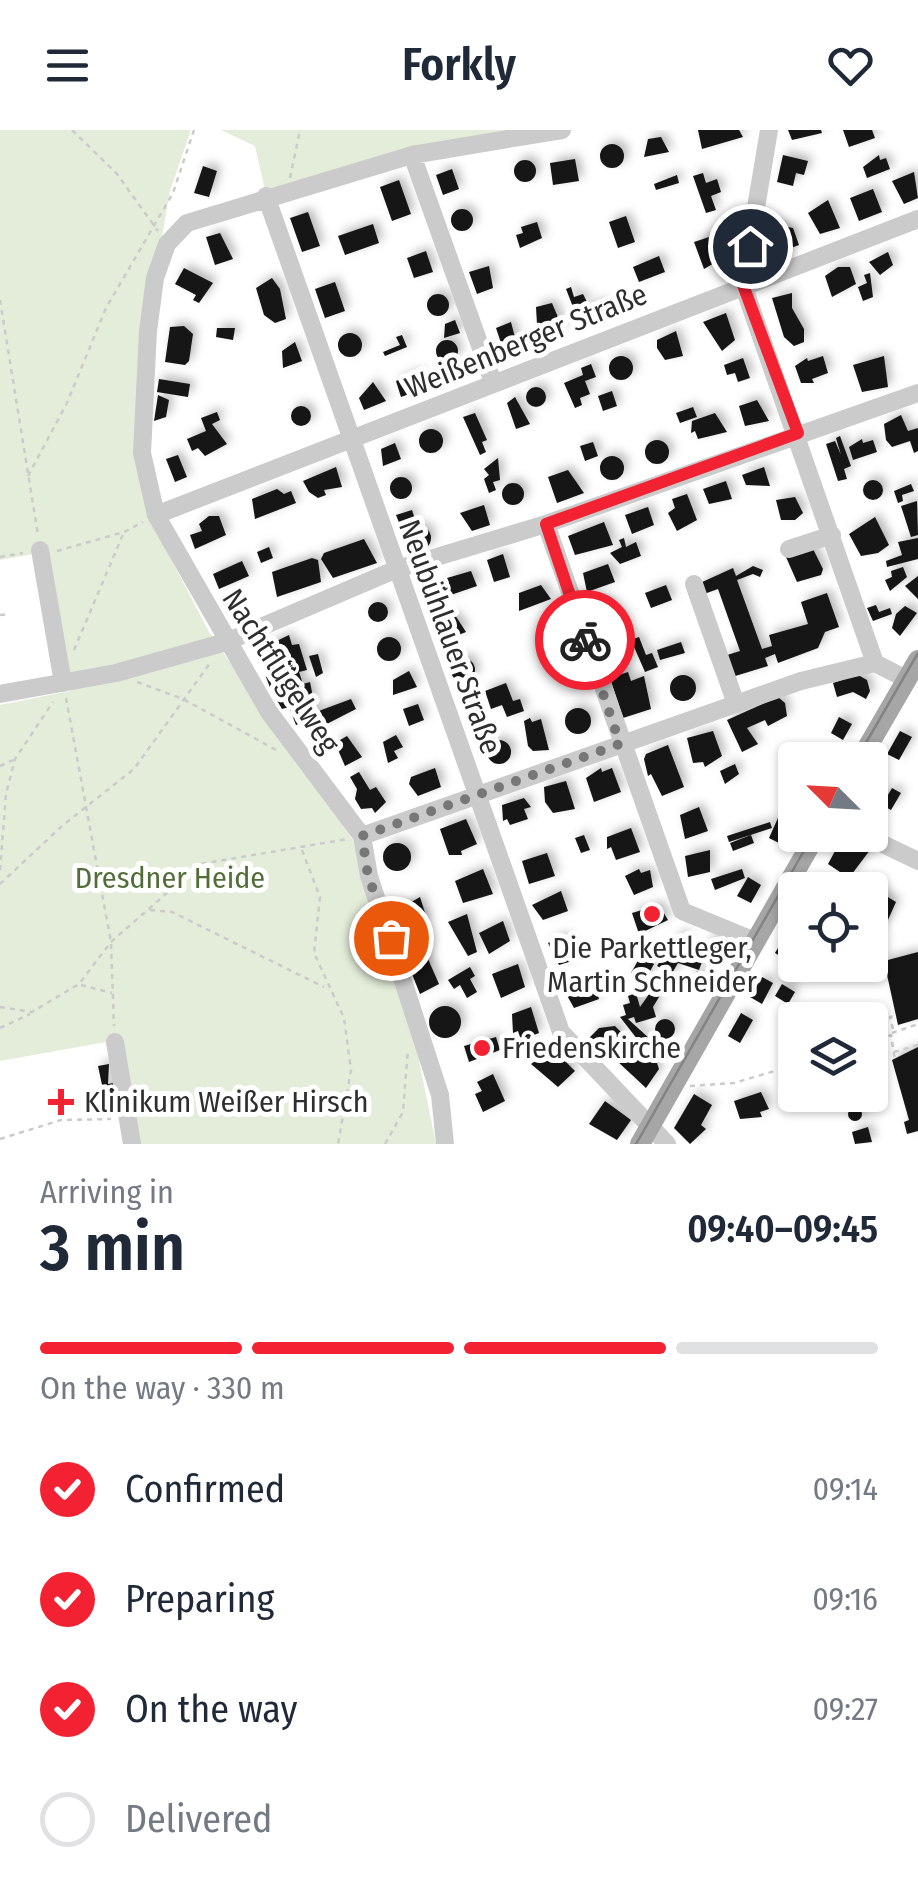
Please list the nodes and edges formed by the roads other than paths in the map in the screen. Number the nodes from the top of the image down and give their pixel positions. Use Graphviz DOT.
graph roads {
  1 [pos="562,130"];
  2 [pos="770,130"];
  3 [pos="412,155"];
  4 [pos="266,196"];
  5 [pos="918,219"];
  6 [pos="743,285"];
  7 [pos="493,382"];
  8 [pos="918,393"];
  9 [pos="798,433"];
  10 [pos="351,441"];
  11 [pos="156,516"];
  12 [pos="546,524"];
  13 [pos="832,535"];
  14 [pos="789,549"];
  15 [pos="40,553"];
  16 [pos="398,569"];
  17 [pos="694,584"];
  18 [pos="226,642"];
  19 [pos="918,660"];
  20 [pos="875,663"];
  21 [pos="62,678"];
  22 [pos="906,679"];
  23 [pos="0,694"];
  24 [pos="736,704"];
  25 [pos="870,742"];
  26 [pos="620,744"];
  27 [pos="477,793"];
  28 [pos="362,836"];
  29 [pos="888,847"];
  30 [pos="806,852"];
  31 [pos="918,862"];
  32 [pos="755,941"];
  33 [pos="115,1042"];
  34 [pos="651,1124"];
  35 [pos="132,1144"];
  36 [pos="445,1144"];
  37 [pos="640,1144"];
  38 [pos="667,1144"];
  1 -- 3 [label="street"];
  2 -- 6 [label="street"];
  3 -- 4 [label="street"];
  3 -- 7 [label="street"];
  4 -- 10 [label="street, Neubühlauer Straße"];
  4 -- 11 [label="street, Nachtflügelweg"];
  5 -- 6 [label="street, Weißenberger Straße"];
  6 -- 7 [label="street, Weißenberger Straße"];
  6 -- 9 [label="street"];
  7 -- 10 [label="street, Weißenberger Straße"];
  8 -- 9 [label="street"];
  9 -- 12 [label="street"];
  9 -- 13 [label="street"];
  10 -- 11 [label="street, Weißenberger Straße"];
  10 -- 16 [label="street, Neubühlauer Straße"];
  11 -- 18 [label="street, Nachtflügelweg"];
  12 -- 16 [label="street"];
  12 -- 26 [label="street"];
  13 -- 14 [label="street"];
  13 -- 20 [label="street"];
  15 -- 21 [label="street"];
  16 -- 18 [label="street"];
  16 -- 27 [label="street, Neubühlauer Straße"];
  17 -- 24 [label="street"];
  18 -- 21 [label="street"];
  18 -- 28 [label="street, Nachtflügelweg"];
  19 -- 22 [label="main road"];
  20 -- 22 [label="street"];
  20 -- 24 [label="street"];
  21 -- 23 [label="street"];
  22 -- 25 [label="main road"];
  24 -- 26 [label="street"];
  26 -- 27 [label="street"];
  26 -- 32 [label="street"];
  27 -- 28 [label="street"];
  27 -- 34 [label="street, Neubühlauer Straße"];
  28 -- 36 [label="street, Nachtflügelweg"];
  29 -- 31 [label="street"];
  30 -- 32 [label="main road"];
  32 -- 34 [label="main road"];
  33 -- 35 [label="street"];
  34 -- 37 [label="main road"];
  34 -- 38 [label="street, Neubühlauer Straße"];
}
